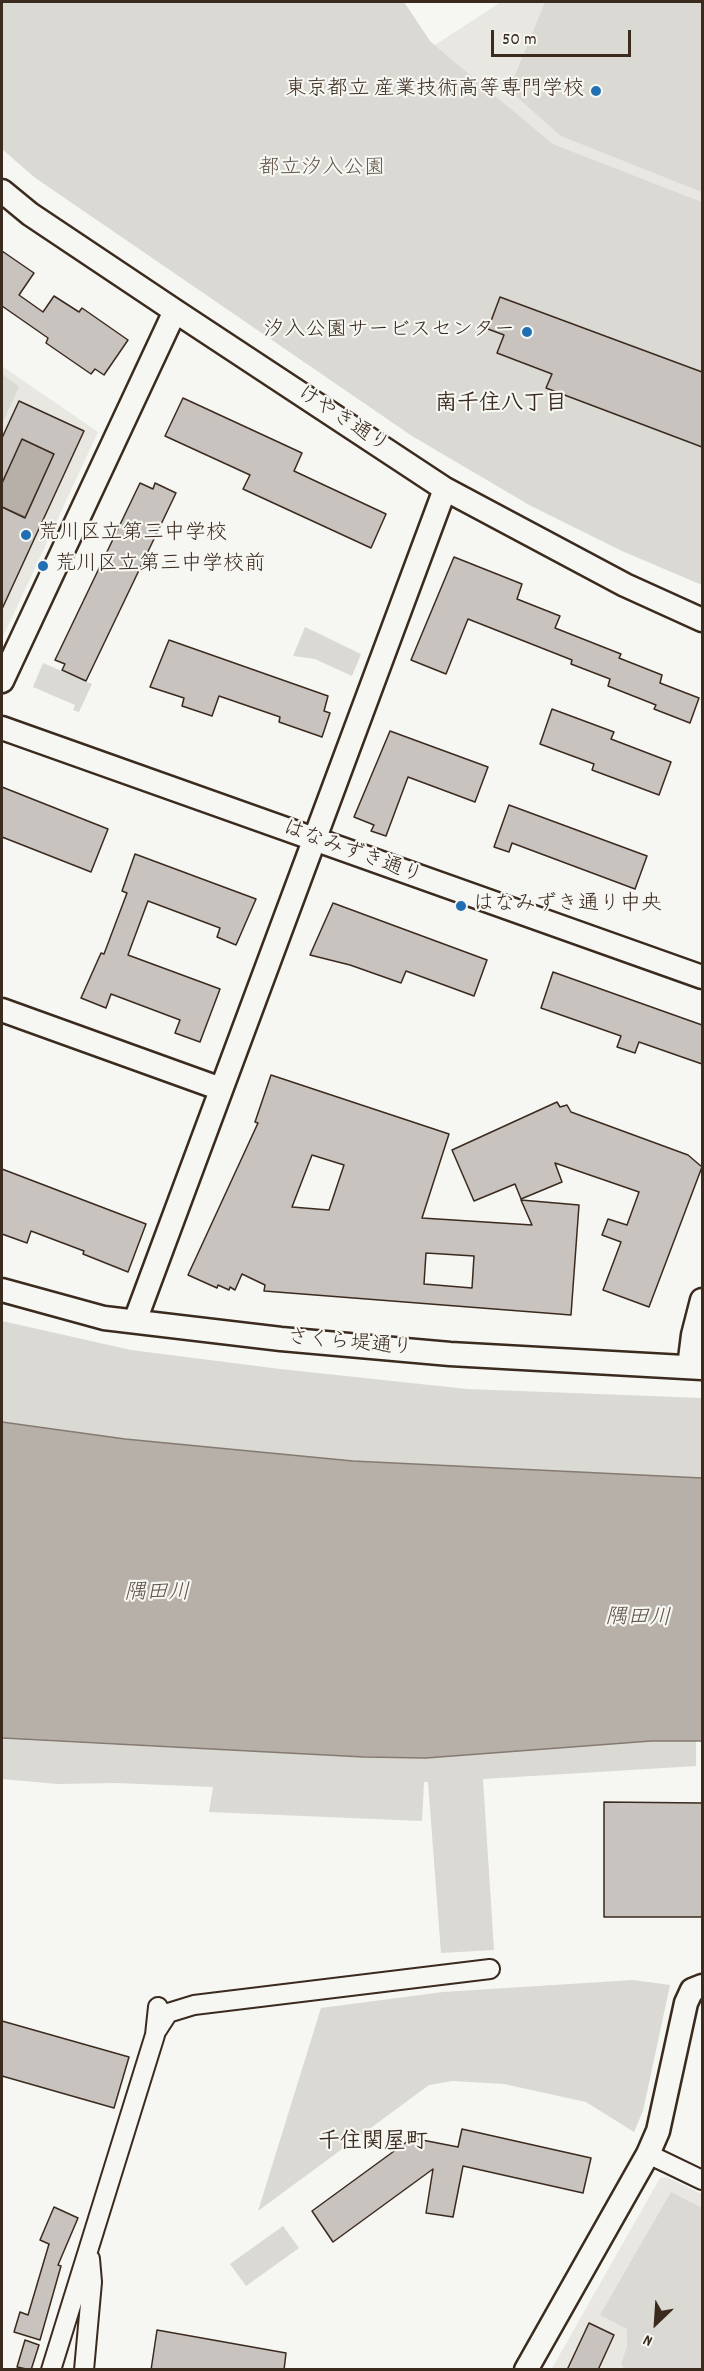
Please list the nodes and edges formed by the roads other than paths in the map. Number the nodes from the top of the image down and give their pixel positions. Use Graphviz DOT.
graph roads {
  1 [pos="2,191"];
  2 [pos="175,311"];
  3 [pos="445,489"];
  4 [pos="702,620"];
  5 [pos="2,681"];
  6 [pos="2,728"];
  7 [pos="315,841"];
  8 [pos="702,977"];
  9 [pos="2,1010"];
  10 [pos="221,1089"];
  11 [pos="2,1290"];
  12 [pos="702,1300"];
  13 [pos="135,1321"];
  14 [pos="696,1367"];
  15 [pos="490,1969"];
  16 [pos="702,1986"];
  17 [pos="158,2007"];
  18 [pos="155,2035"];
  19 [pos="648,2154"];
  20 [pos="702,2180"];
  21 [pos="89,2251"];
  22 [pos="51,2370"];
  23 [pos="84,2370"];
  24 [pos="526,2370"];
  1 -- 2 [label="street, けやき通り"];
  2 -- 3 [label="street, けやき通り"];
  2 -- 5 [label="street"];
  3 -- 4 [label="street, けやき通り"];
  3 -- 7 [label="street"];
  6 -- 7 [label="street, はなみずき通り"];
  7 -- 8 [label="street, はなみずき通り"];
  7 -- 10 [label="street"];
  9 -- 10 [label="street"];
  10 -- 13 [label="street"];
  11 -- 13 [label="street, さくら堤通り"];
  12 -- 14 [label="street"];
  13 -- 14 [label="street, さくら堤通り"];
  15 -- 18 [label="street"];
  16 -- 19 [label="street"];
  17 -- 18 [label="street"];
  18 -- 21 [label="street"];
  19 -- 20 [label="street"];
  19 -- 24 [label="street"];
  21 -- 22 [label="street"];
  21 -- 23 [label="street"];
}
